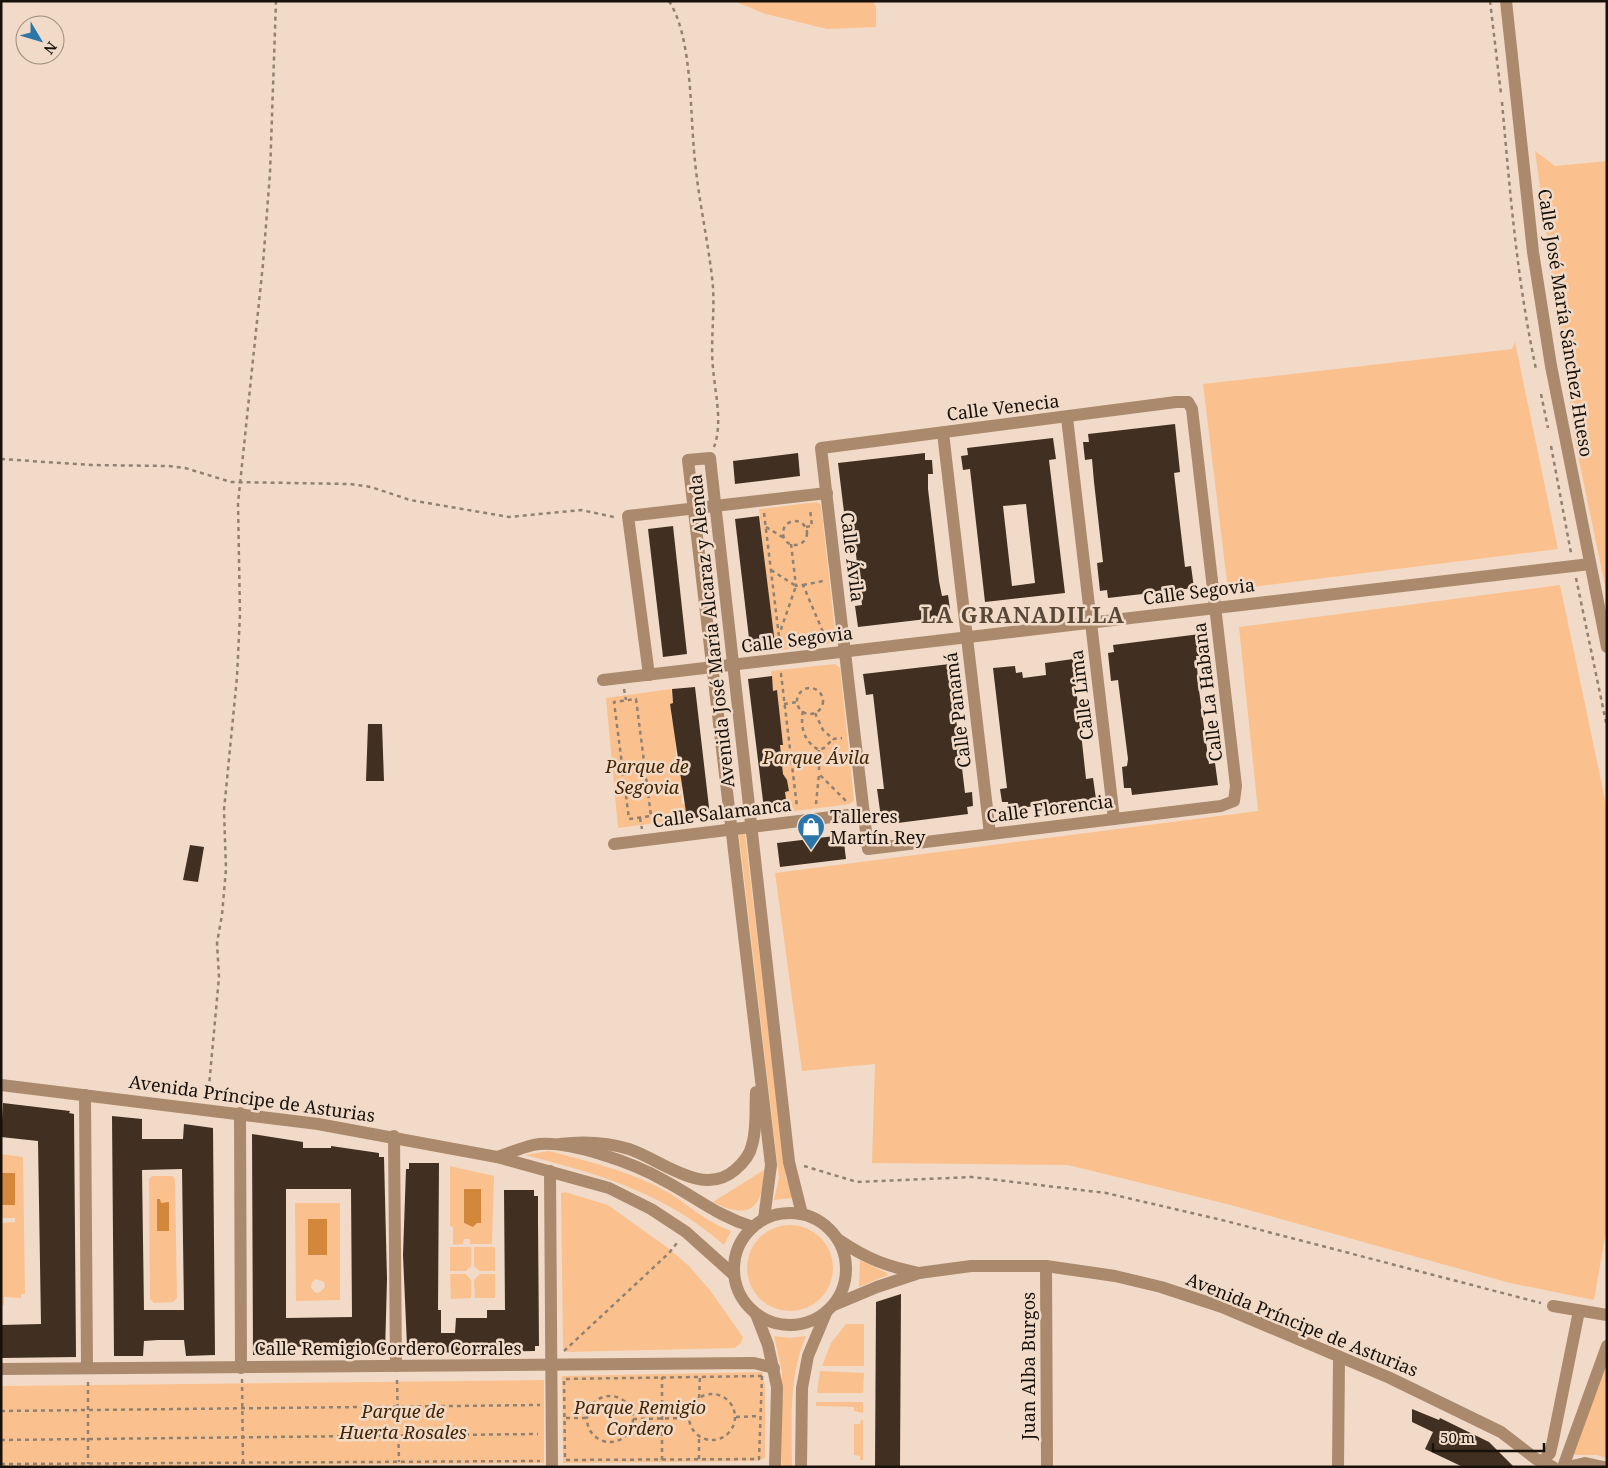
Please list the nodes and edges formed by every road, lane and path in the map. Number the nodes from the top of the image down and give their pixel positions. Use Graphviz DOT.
graph roads {
  1 [pos="276,1"];
  2 [pos="669,1"];
  3 [pos="1506,1"];
  4 [pos="1188,402"];
  5 [pos="1067,418"];
  6 [pos="943,433"];
  7 [pos="821,448"];
  8 [pos="710,458"];
  9 [pos="1,459"];
  10 [pos="241,482"];
  11 [pos="826,493"];
  12 [pos="809,495"];
  13 [pos="715,506"];
  14 [pos="694,509"];
  15 [pos="764,513"];
  16 [pos="628,516"];
  17 [pos="766,528"];
  18 [pos="806,528"];
  19 [pos="784,538"];
  20 [pos="790,544"];
  21 [pos="1590,564"];
  22 [pos="771,570"];
  23 [pos="837,579"];
  24 [pos="802,585"];
  25 [pos="796,586"];
  26 [pos="1215,608"];
  27 [pos="1091,623"];
  28 [pos="844,633"];
  29 [pos="779,634"];
  30 [pos="967,637"];
  31 [pos="780,645"];
  32 [pos="1607,647"];
  33 [pos="846,652"];
  34 [pos="733,665"];
  35 [pos="712,667"];
  36 [pos="780,674"];
  37 [pos="649,675"];
  38 [pos="603,680"];
  39 [pos="798,702"];
  40 [pos="784,704"];
  41 [pos="802,711"];
  42 [pos="815,713"];
  43 [pos="855,735"];
  44 [pos="832,739"];
  45 [pos="819,750"];
  46 [pos="819,774"];
  47 [pos="847,800"];
  48 [pos="1234,801"];
  49 [pos="816,804"];
  50 [pos="797,807"];
  51 [pos="864,813"];
  52 [pos="651,816"];
  53 [pos="1114,819"];
  54 [pos="751,826"];
  55 [pos="732,829"];
  56 [pos="990,834"];
  57 [pos="614,844"];
  58 [pos="868,849"];
  59 [pos="759,1062"];
  60 [pos="1,1085"];
  61 [pos="85,1095"];
  62 [pos="207,1109"];
  63 [pos="240,1113"];
  64 [pos="394,1136"];
  65 [pos="560,1144"];
  66 [pos="497,1157"];
  67 [pos="789,1162"];
  68 [pos="550,1171"];
  69 [pos="802,1214"];
  70 [pos="759,1223"];
  71 [pos="686,1232"];
  72 [pos="838,1240"];
  73 [pos="1046,1266"];
  74 [pos="919,1274"];
  75 [pos="734,1275"];
  76 [pos="1553,1306"];
  77 [pos="830,1309"];
  78 [pos="1579,1311"];
  79 [pos="756,1314"];
  80 [pos="1607,1315"];
  81 [pos="1607,1346"];
  82 [pos="563,1352"];
  83 [pos="1339,1357"];
  84 [pos="396,1366"];
  85 [pos="551,1366"];
  86 [pos="87,1368"];
  87 [pos="241,1368"];
  88 [pos="774,1368"];
  89 [pos="1,1370"];
  90 [pos="662,1377"];
  91 [pos="700,1377"];
  92 [pos="699,1398"];
  93 [pos="542,1405"];
  94 [pos="398,1406"];
  95 [pos="243,1408"];
  96 [pos="1,1410"];
  97 [pos="88,1410"];
  98 [pos="760,1416"];
  99 [pos="736,1417"];
  100 [pos="564,1418"];
  101 [pos="586,1418"];
  102 [pos="689,1418"];
  103 [pos="633,1419"];
  104 [pos="662,1419"];
  105 [pos="542,1434"];
  106 [pos="398,1436"];
  107 [pos="700,1437"];
  108 [pos="243,1438"];
  109 [pos="88,1439"];
  110 [pos="1,1440"];
  111 [pos="1513,1441"];
  112 [pos="699,1459"];
  113 [pos="662,1460"];
  114 [pos="399,1462"];
  115 [pos="243,1463"];
  116 [pos="274,1463"];
  117 [pos="1,1464"];
  118 [pos="88,1464"];
  119 [pos="547,1464"];
  120 [pos="1557,1464"];
  121 [pos="274,1467"];
  122 [pos="775,1467"];
  123 [pos="801,1467"];
  124 [pos="1047,1467"];
  125 [pos="1338,1467"];
  126 [pos="1529,1467"];
  127 [pos="1604,1467"];
  1 -- 10 [label="path"];
  2 -- 8 [label="path"];
  3 -- 21 [label="street, Calle José María Sánchez Hueso"];
  4 -- 5 [label="street, Calle Venecia"];
  4 -- 26 [label="street, Calle La Habana"];
  5 -- 6 [label="street, Calle Venecia"];
  5 -- 27 [label="street, Calle Lima"];
  6 -- 7 [label="street, Calle Venecia"];
  6 -- 30 [label="street, Calle Panamá"];
  7 -- 11 [label="street, Calle Ávila"];
  8 -- 13 [label="street, Avenida José María Alcaraz y Alenda"];
  8 -- 14 [label="street, Avenida José María Alcaraz y Alenda"];
  9 -- 10 [label="path"];
  10 -- 16 [label="path"];
  10 -- 62 [label="path"];
  11 -- 12 [label="street"];
  11 -- 23 [label="street, Calle Ávila"];
  12 -- 13 [label="street"];
  12 -- 18 [label="path"];
  13 -- 14 [label="street"];
  13 -- 34 [label="street, Avenida José María Alcaraz y Alenda"];
  14 -- 16 [label="street"];
  14 -- 35 [label="street, Avenida José María Alcaraz y Alenda"];
  15 -- 17 [label="path"];
  16 -- 37 [label="street"];
  17 -- 19 [label="path"];
  17 -- 22 [label="path"];
  18 -- 19 [label="path"];
  18 -- 20 [label="path"];
  19 -- 20 [label="path"];
  20 -- 25 [label="path"];
  21 -- 26 [label="street, Calle Segovia"];
  21 -- 32 [label="street, Calle José María Sánchez Hueso"];
  22 -- 25 [label="path"];
  22 -- 29 [label="path"];
  23 -- 24 [label="path"];
  23 -- 28 [label="street, Calle Ávila"];
  24 -- 25 [label="path"];
  24 -- 28 [label="path"];
  25 -- 29 [label="path"];
  26 -- 27 [label="street, Calle Segovia"];
  26 -- 48 [label="street, Calle La Habana"];
  27 -- 30 [label="street, Calle Segovia"];
  27 -- 53 [label="street, Calle Lima"];
  28 -- 33 [label="street, Calle Ávila"];
  29 -- 31 [label="path"];
  30 -- 33 [label="street, Calle Segovia"];
  30 -- 56 [label="street, Calle Panamá"];
  33 -- 34 [label="street, Calle Segovia"];
  33 -- 43 [label="street, Calle Ávila"];
  34 -- 35 [label="street, Calle Segovia"];
  34 -- 54 [label="street, Avenida José María Alcaraz y Alenda"];
  35 -- 37 [label="street, Calle Segovia"];
  35 -- 55 [label="street, Avenida José María Alcaraz y Alenda"];
  36 -- 40 [label="path"];
  37 -- 38 [label="street, Calle Segovia"];
  39 -- 40 [label="path"];
  39 -- 41 [label="path"];
  39 -- 42 [label="path"];
  40 -- 50 [label="path"];
  41 -- 42 [label="path"];
  41 -- 45 [label="path"];
  42 -- 44 [label="path"];
  43 -- 44 [label="path"];
  43 -- 51 [label="street, Calle Ávila"];
  44 -- 45 [label="path"];
  45 -- 46 [label="path"];
  46 -- 47 [label="path"];
  46 -- 49 [label="path"];
  48 -- 53 [label="street, Calle Florencia"];
  51 -- 54 [label="street, Calle Salamanca"];
  51 -- 58 [label="street, Calle Ávila"];
  52 -- 52 [label="path"];
  53 -- 56 [label="street, Calle Florencia"];
  54 -- 55 [label="street, Calle Salamanca"];
  54 -- 67 [label="street, Avenida José María Alcaraz y Alenda"];
  55 -- 57 [label="street, Calle Salamanca"];
  55 -- 59 [label="street, Avenida José María Alcaraz y Alenda"];
  56 -- 58 [label="street, Calle Florencia"];
  59 -- 65 [label="street, Avenida José María Alcaraz y Alenda"];
  59 -- 70 [label="street, Avenida José María Alcaraz y Alenda"];
  60 -- 61 [label="street, Avenida Príncipe de Asturias"];
  61 -- 62 [label="street, Avenida Príncipe de Asturias"];
  61 -- 86 [label="street"];
  62 -- 63 [label="street, Avenida Príncipe de Asturias"];
  63 -- 64 [label="street, Avenida Príncipe de Asturias"];
  63 -- 87 [label="street"];
  64 -- 66 [label="street, Avenida Príncipe de Asturias"];
  64 -- 84 [label="street"];
  65 -- 66 [label="street, Avenida Príncipe de Asturias"];
  65 -- 70 [label="street, Avenida Príncipe de Asturias"];
  66 -- 68 [label="street, Avenida Príncipe de Asturias"];
  67 -- 69 [label="street, Avenida José María Alcaraz y Alenda"];
  67 -- 76 [label="path"];
  68 -- 71 [label="street, Avenida Príncipe de Asturias"];
  68 -- 85 [label="street"];
  69 -- 70 [label="street"];
  69 -- 72 [label="street"];
  70 -- 75 [label="street"];
  71 -- 75 [label="street, Avenida Príncipe de Asturias"];
  71 -- 82 [label="path"];
  72 -- 74 [label="street, Avenida Príncipe de Asturias"];
  72 -- 77 [label="street"];
  73 -- 74 [label="street, Avenida Príncipe de Asturias"];
  73 -- 83 [label="street, Avenida Príncipe de Asturias"];
  73 -- 124 [label="street, Juan Alba Burgos"];
  74 -- 77 [label="street, Avenida Príncipe de Asturias"];
  75 -- 79 [label="street"];
  76 -- 78 [label="street"];
  77 -- 79 [label="street"];
  77 -- 123 [label="street"];
  78 -- 80 [label="street"];
  78 -- 120 [label="street"];
  79 -- 88 [label="street"];
  81 -- 120 [label="street"];
  83 -- 111 [label="street, Avenida Príncipe de Asturias"];
  83 -- 125 [label="street"];
  84 -- 85 [label="street, Calle Remigio Cordero Corrales"];
  84 -- 87 [label="street, Calle Remigio Cordero Corrales"];
  84 -- 94 [label="path"];
  85 -- 88 [label="street, Calle Remigio Cordero Corrales"];
  85 -- 119 [label="street"];
  86 -- 87 [label="street, Calle Remigio Cordero Corrales"];
  86 -- 89 [label="street, Calle Remigio Cordero Corrales"];
  86 -- 97 [label="path"];
  87 -- 95 [label="path"];
  88 -- 122 [label="street"];
  90 -- 91 [label="path"];
  90 -- 100 [label="path"];
  90 -- 104 [label="path"];
  91 -- 92 [label="path"];
  91 -- 98 [label="path"];
  92 -- 99 [label="path"];
  92 -- 102 [label="path"];
  93 -- 94 [label="path"];
  94 -- 95 [label="path"];
  94 -- 106 [label="path"];
  95 -- 97 [label="path"];
  95 -- 108 [label="path"];
  96 -- 97 [label="path"];
  97 -- 109 [label="path"];
  98 -- 99 [label="path"];
  98 -- 112 [label="path"];
  99 -- 107 [label="path"];
  100 -- 101 [label="path"];
  100 -- 113 [label="path"];
  101 -- 103 [label="path"];
  101 -- 103 [label="path"];
  102 -- 104 [label="path"];
  102 -- 107 [label="path"];
  103 -- 104 [label="path"];
  104 -- 113 [label="path"];
  105 -- 106 [label="path"];
  106 -- 108 [label="path"];
  106 -- 114 [label="path"];
  107 -- 112 [label="path"];
  108 -- 109 [label="path"];
  108 -- 115 [label="path"];
  109 -- 110 [label="path"];
  109 -- 118 [label="path"];
  111 -- 120 [label="street, Avenida Príncipe de Asturias"];
  111 -- 126 [label="street, Avenida Príncipe de Asturias"];
  112 -- 113 [label="path"];
  114 -- 116 [label="path"];
  114 -- 119 [label="path"];
  115 -- 116 [label="path"];
  115 -- 118 [label="path"];
  116 -- 121 [label="path"];
  117 -- 118 [label="path"];
  120 -- 127 [label="street"];
}
